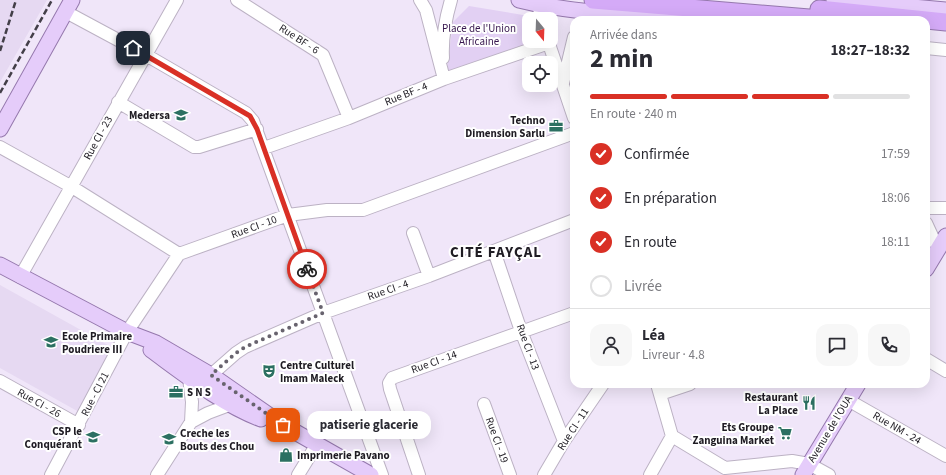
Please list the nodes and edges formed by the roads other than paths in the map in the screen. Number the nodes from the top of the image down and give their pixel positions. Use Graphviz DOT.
graph roads {
  1 [pos="177,0"];
  2 [pos="237,0"];
  3 [pos="420,0"];
  4 [pos="452,0"];
  5 [pos="519,0"];
  6 [pos="716,0"];
  7 [pos="834,0"];
  8 [pos="66,4"];
  9 [pos="584,10"];
  10 [pos="946,10"];
  11 [pos="540,12"];
  12 [pos="649,16"];
  13 [pos="733,16"];
  14 [pos="883,16"];
  15 [pos="930,20"];
  16 [pos="946,22"];
  17 [pos="930,30"];
  18 [pos="946,32"];
  19 [pos="532,48"];
  20 [pos="551,48"];
  21 [pos="930,48"];
  22 [pos="946,50"];
  23 [pos="570,54"];
  24 [pos="146,55"];
  25 [pos="444,79"];
  26 [pos="563,84"];
  27 [pos="118,102"];
  28 [pos="570,106"];
  29 [pos="0,110"];
  30 [pos="349,118"];
  31 [pos="0,129"];
  32 [pos="257,129"];
  33 [pos="570,134"];
  34 [pos="0,147"];
  35 [pos="264,148"];
  36 [pos="72,187"];
  37 [pos="945,207"];
  38 [pos="930,208"];
  39 [pos="288,215"];
  40 [pos="570,222"];
  41 [pos="930,228"];
  42 [pos="413,233"];
  43 [pos="942,242"];
  44 [pos="494,251"];
  45 [pos="179,254"];
  46 [pos="930,262"];
  47 [pos="0,265"];
  48 [pos="429,276"];
  49 [pos="20,277"];
  50 [pos="323,313"];
  51 [pos="570,314"];
  52 [pos="127,332"];
  53 [pos="522,332"];
  54 [pos="930,361"];
  55 [pos="946,371"];
  56 [pos="211,375"];
  57 [pos="189,378"];
  58 [pos="0,381"];
  59 [pos="600,388"];
  60 [pos="855,388"];
  61 [pos="658,389"];
  62 [pos="848,400"];
  63 [pos="232,404"];
  64 [pos="484,404"];
  65 [pos="191,422"];
  66 [pos="79,425"];
  67 [pos="283,425"];
  68 [pos="672,436"];
  69 [pos="564,441"];
  70 [pos="317,444"];
  71 [pos="946,456"];
  72 [pos="806,470"];
  73 [pos="51,475"];
  74 [pos="156,475"];
  75 [pos="298,475"];
  76 [pos="371,475"];
  77 [pos="382,475"];
  78 [pos="419,475"];
  79 [pos="510,475"];
  80 [pos="544,475"];
  81 [pos="650,475"];
  82 [pos="829,475"];
  1 -- 24 [label="street, Rue CI - 23"];
  2 -- 30 [label="street, Rue BF - 6"];
  3 -- 25 [label="street"];
  4 -- 25 [label="street"];
  5 -- 11 [label="main road"];
  6 -- 14 [label="highway"];
  7 -- 10 [label="main road"];
  8 -- 24 [label="street"];
  8 -- 29 [label="main road"];
  8 -- 31 [label="main road"];
  9 -- 11 [label="main road"];
  9 -- 12 [label="main road"];
  9 -- 13 [label="highway"];
  15 -- 16 [label="highway"];
  17 -- 18 [label="highway"];
  19 -- 25 [label="street, Rue BF - 4"];
  20 -- 26 [label="street"];
  21 -- 22 [label="street"];
  23 -- 26 [label="street"];
  24 -- 27 [label="street, Rue CI - 23"];
  24 -- 32 [label="street"];
  25 -- 30 [label="street, Rue BF - 4"];
  26 -- 28 [label="street"];
  27 -- 32 [label="street"];
  27 -- 36 [label="street, Rue CI - 23"];
  30 -- 35 [label="street, Rue BF - 4"];
  32 -- 35 [label="street"];
  33 -- 39 [label="street, Rue CI - 10"];
  34 -- 36 [label="street"];
  35 -- 39 [label="street"];
  36 -- 45 [label="street"];
  36 -- 49 [label="street, Rue CI - 23"];
  37 -- 38 [label="street"];
  39 -- 45 [label="street, Rue CI - 10"];
  39 -- 50 [label="street"];
  40 -- 44 [label="street, Rue CI - 4"];
  41 -- 43 [label="street"];
  42 -- 48 [label="street"];
  43 -- 46 [label="main road"];
  44 -- 48 [label="street, Rue CI - 4"];
  44 -- 53 [label="street, Rue CI - 13"];
  45 -- 52 [label="street, Rue - CI 21"];
  47 -- 49 [label="main road"];
  48 -- 50 [label="street, Rue CI - 4"];
  49 -- 52 [label="main road"];
  50 -- 56 [label="street, Rue CI - 4"];
  50 -- 77 [label="street"];
  51 -- 53 [label="street, Rue CI - 14"];
  52 -- 56 [label="main road"];
  52 -- 57 [label="main road"];
  52 -- 66 [label="street, Rue - CI 21"];
  53 -- 69 [label="street, Rue CI - 13"];
  53 -- 78 [label="street, Rue CI - 14"];
  54 -- 55 [label="street"];
  56 -- 67 [label="main road"];
  57 -- 63 [label="main road"];
  57 -- 65 [label="street"];
  58 -- 66 [label="street, Rue CI - 26"];
  59 -- 69 [label="street, Rue CI - 11"];
  60 -- 62 [label="main road, Avenue de l'OUA"];
  61 -- 68 [label="street"];
  62 -- 71 [label="street, Rue NM - 24"];
  62 -- 72 [label="main road, Avenue de l'OUA"];
  63 -- 65 [label="street"];
  63 -- 67 [label="main road"];
  64 -- 79 [label="street, Rue CI - 19"];
  65 -- 74 [label="street"];
  66 -- 73 [label="street, Rue - CI 21"];
  67 -- 70 [label="main road"];
  68 -- 72 [label="street"];
  68 -- 81 [label="street"];
  69 -- 80 [label="street, Rue CI - 11"];
  70 -- 75 [label="street"];
  70 -- 76 [label="main road"];
  72 -- 82 [label="street"];
}
